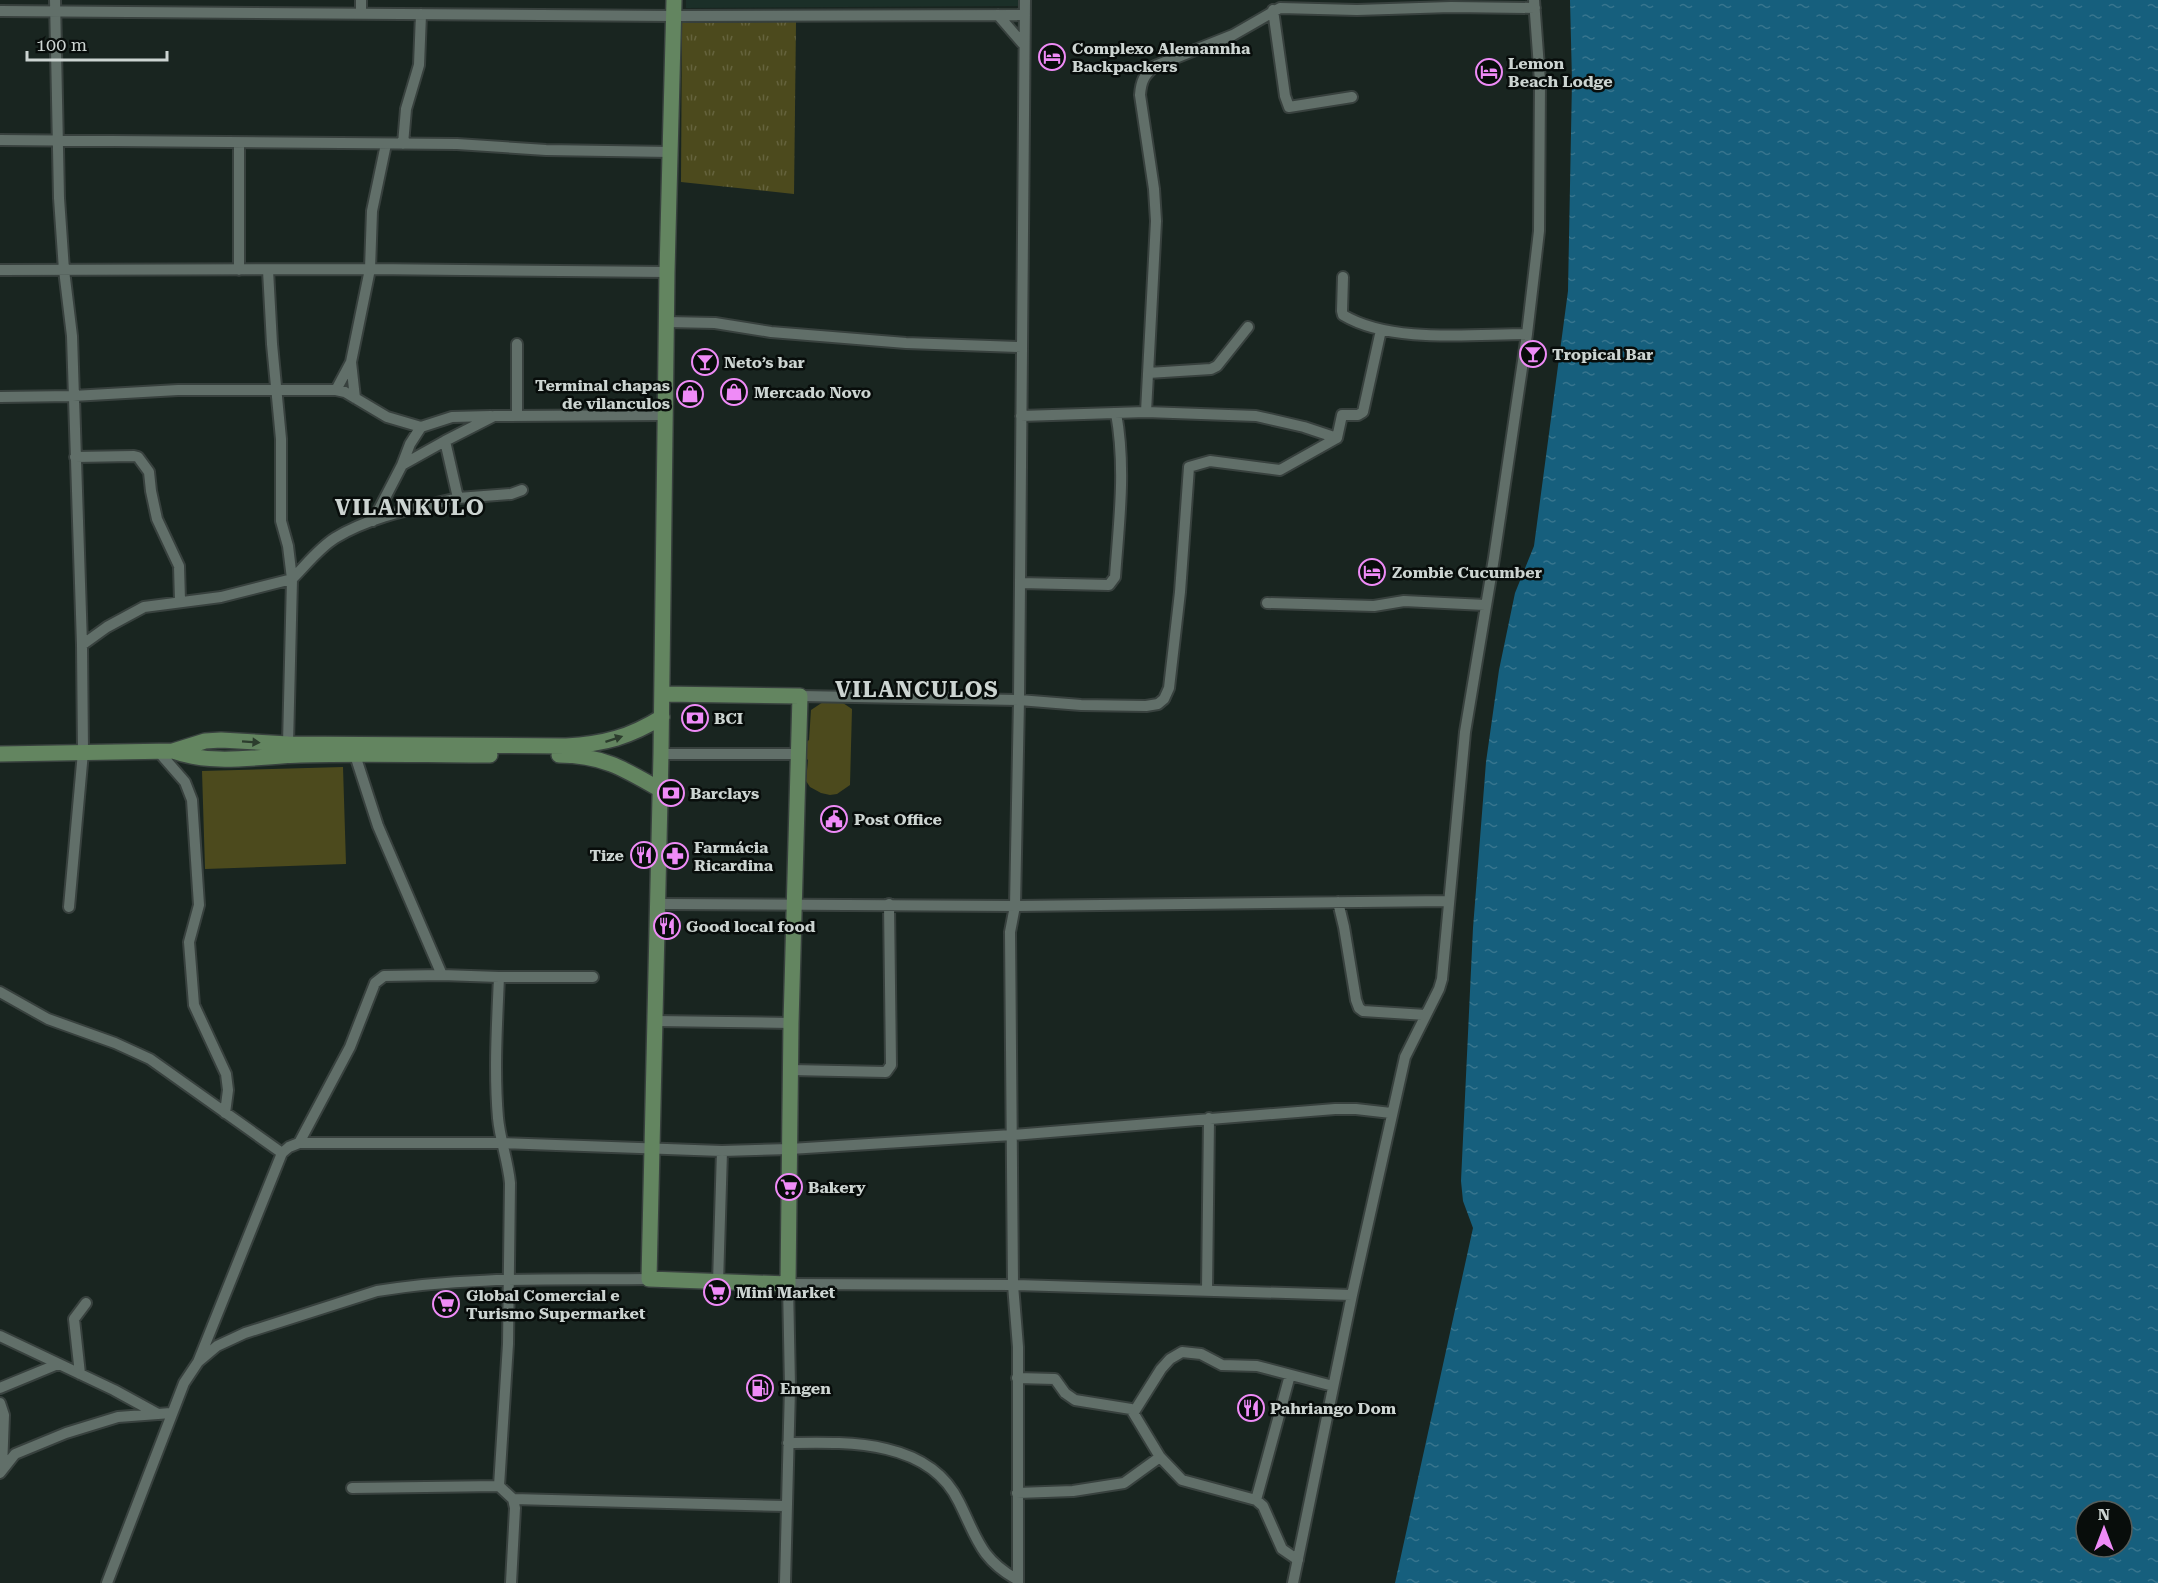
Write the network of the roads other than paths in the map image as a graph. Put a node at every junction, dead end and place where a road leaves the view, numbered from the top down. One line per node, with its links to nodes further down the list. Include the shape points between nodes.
1 (55, 0): 9 (street)
2 (361, 0): 10 (street)
3 (674, 0): 14 (main road)
4 (1025, 0): 13 (street)
5 (1407, 4): 6 (street); 7 (street, via 1357,10)
6 (1535, 4): 33 (street, via 1540,195)
7 (1273, 10): 16 (street, via 1289,107); 37 (street, via 1233,34 1155,66 1140,83 1156,220)
8 (0, 12): 9 (street)
9 (55, 12): 10 (street); 18 (street)
10 (361, 13): 11 (street)
11 (421, 14): 14 (street); 21 (street, via 419,65 406,109)
12 (998, 15): 13 (street); 14 (street); 15 (street)
13 (1025, 15): 15 (street)
14 (673, 16): 22 (main road)
15 (1024, 45): 35 (street)
16 (1352, 97)
17 (0, 140): 18 (street)
18 (58, 141): 19 (street); 25 (street)
19 (239, 143): 20 (street); 26 (street)
20 (386, 144): 21 (street); 23 (street, via 372,211)
21 (403, 144): 22 (street)
22 (671, 152): 28 (main road)
23 (369, 269): 27 (street); 28 (street); 36 (street)
24 (0, 270): 25 (street)
25 (64, 270): 26 (street); 40 (street, via 72,336)
26 (239, 270): 27 (street)
27 (268, 270): 39 (street)
28 (668, 272): 30 (main road)
29 (1343, 277): 32 (street, via 1343,315)
30 (667, 321): 35 (street, via 906,343); 46 (main road)
31 (1248, 327): 37 (street, via 1211,369)
32 (1381, 330): 33 (street); 50 (street, via 1363,412 1342,416)
33 (1527, 334): 61 (street)
34 (517, 344): 45 (street)
35 (1021, 347): 48 (street)
36 (351, 362): 38 (street); 42 (street)
37 (1148, 373): 43 (street)
38 (336, 390): 39 (street); 42 (street)
39 (276, 391): 40 (street, via 178,390); 57 (street, via 282,440 281,521)
40 (73, 396): 41 (street); 52 (street)
41 (0, 397)
42 (355, 398): 49 (street, via 387,417)
43 (1146, 412): 44 (street); 50 (street, via 1256,416)
44 (1116, 413): 48 (street); 58 (street, via 1122,465 1113,581 1109,585)
45 (517, 415): 46 (street); 47 (street)
46 (665, 415): 63 (main road)
47 (494, 416): 49 (street, via 452,417); 51 (street)
48 (1021, 416): 58 (street)
49 (422, 427): 53 (street)
50 (1337, 438): 65 (street, via 1280,470 1210,461 1189,467 1169,687 1158,704 1081,705)
51 (446, 441): 53 (street); 55 (street)
52 (75, 457): 59 (street, via 134,456 147,468 157,519 179,567); 62 (street)
53 (402, 465): 56 (street)
54 (522, 490): 55 (street)
55 (458, 498): 56 (street)
56 (373, 521): 57 (street, via 336,537)
57 (292, 579): 59 (street, via 221,597); 69 (street)
58 (1020, 584): 65 (street)
59 (180, 602): 62 (street, via 144,608)
60 (1267, 603): 61 (street, via 1374,606 1404,601)
61 (1485, 605): 79 (street, via 1464,732)
62 (82, 645): 71 (street)
63 (662, 694): 64 (main road); 66 (main road)
64 (800, 696): 65 (street); 74 (main road)
65 (1019, 700): 84 (street)
66 (662, 717): 69 (main road, one-way to 66, via 593,744 611,741); 73 (main road)
67 (207, 741): 68 (main road); 70 (main road); 76 (main road)
68 (229, 741): 69 (main road, one-way to 69); 77 (main road)
69 (288, 744)
70 (166, 751): 71 (main road); 76 (main road); 94 (street, via 192,800 199,905 189,942 192,997 226,1074)
71 (83, 752): 72 (main road); 85 (street)
72 (0, 754)
73 (661, 754): 74 (street); 78 (main road)
74 (797, 754): 82 (main road)
75 (355, 755): 77 (main road); 78 (main road, via 576,755 607,762); 86 (street, via 378,826)
76 (206, 758): 77 (main road)
77 (228, 758)
78 (659, 789): 81 (main road)
79 (1448, 901): 80 (street); 90 (street, via 1442,979)
80 (1338, 902): 84 (street); 90 (street, via 1359,1008)
81 (657, 904): 82 (street); 91 (main road)
82 (794, 904): 83 (street); 92 (main road)
83 (889, 904): 84 (street); 93 (street, via 890,1069)
84 (1015, 906): 97 (street, via 1010,932)
85 (69, 907)
86 (442, 975): 88 (street); 98 (street, via 384,976 375,982 350,1047)
87 (593, 976): 88 (street)
88 (499, 977): 99 (street, via 498,1118)
89 (0, 992): 94 (street, via 66,1027 150,1059)
90 (1426, 1015): 95 (street, via 1405,1057)
91 (655, 1022): 92 (street); 100 (main road)
92 (791, 1023): 93 (main road)
93 (790, 1070): 101 (main road)
94 (225, 1113): 103 (street)
95 (1391, 1113): 96 (street, via 1335,1109); 110 (street)
96 (1209, 1118): 97 (street); 109 (street)
97 (1012, 1134): 101 (street); 108 (street)
98 (299, 1143): 99 (street); 103 (street)
99 (503, 1143): 100 (street); 105 (street, via 510,1183)
100 (651, 1148): 102 (street); 104 (main road)
101 (790, 1149): 102 (street); 107 (main road)
102 (722, 1150): 106 (street)
103 (282, 1152): 113 (street)
104 (649, 1279): 105 (street); 106 (main road)
105 (509, 1280): 113 (street, via 443,1282 376,1291 245,1333 217,1346); 127 (street)
106 (718, 1283): 107 (main road)
107 (788, 1284): 108 (street); 124 (street)
108 (1014, 1285): 109 (street); 117 (street)
109 (1207, 1291): 110 (street)
110 (1352, 1295): 118 (street)
111 (86, 1303): 115 (street, via 74,1319)
112 (0, 1336): 114 (street)
113 (198, 1362): 122 (street)
114 (58, 1364): 115 (street); 119 (street)
115 (80, 1374): 123 (street)
116 (1290, 1375): 118 (street); 121 (street, via 1257,1366 1222,1365 1201,1354 1182,1352 1161,1369); 131 (street)
117 (1017, 1378): 121 (street, via 1055,1379 1075,1400 1126,1407); 129 (street)
118 (1333, 1386): 133 (street)
119 (0, 1388)
120 (0, 1404): 126 (street, via 4,1415)
121 (1134, 1412): 125 (street)
122 (171, 1413): 123 (street); 135 (street)
123 (156, 1414): 126 (street, via 118,1417 66,1433 15,1454)
124 (788, 1443): 132 (street); 134 (street, via 866,1444 927,1464 948,1482 984,1553)
125 (1160, 1457): 129 (street, via 1124,1483 1073,1491); 131 (street, via 1186,1483)
126 (1, 1471)
127 (499, 1486): 128 (street); 130 (street)
128 (352, 1488)
129 (1017, 1493): 134 (street)
130 (513, 1499): 132 (street); 136 (street)
131 (1256, 1500): 133 (street, via 1263,1506 1282,1549)
132 (786, 1506): 137 (street)
133 (1298, 1560): 138 (street)
134 (1018, 1582)
135 (107, 1583)
136 (511, 1583)
137 (785, 1583)
138 (1293, 1583)

